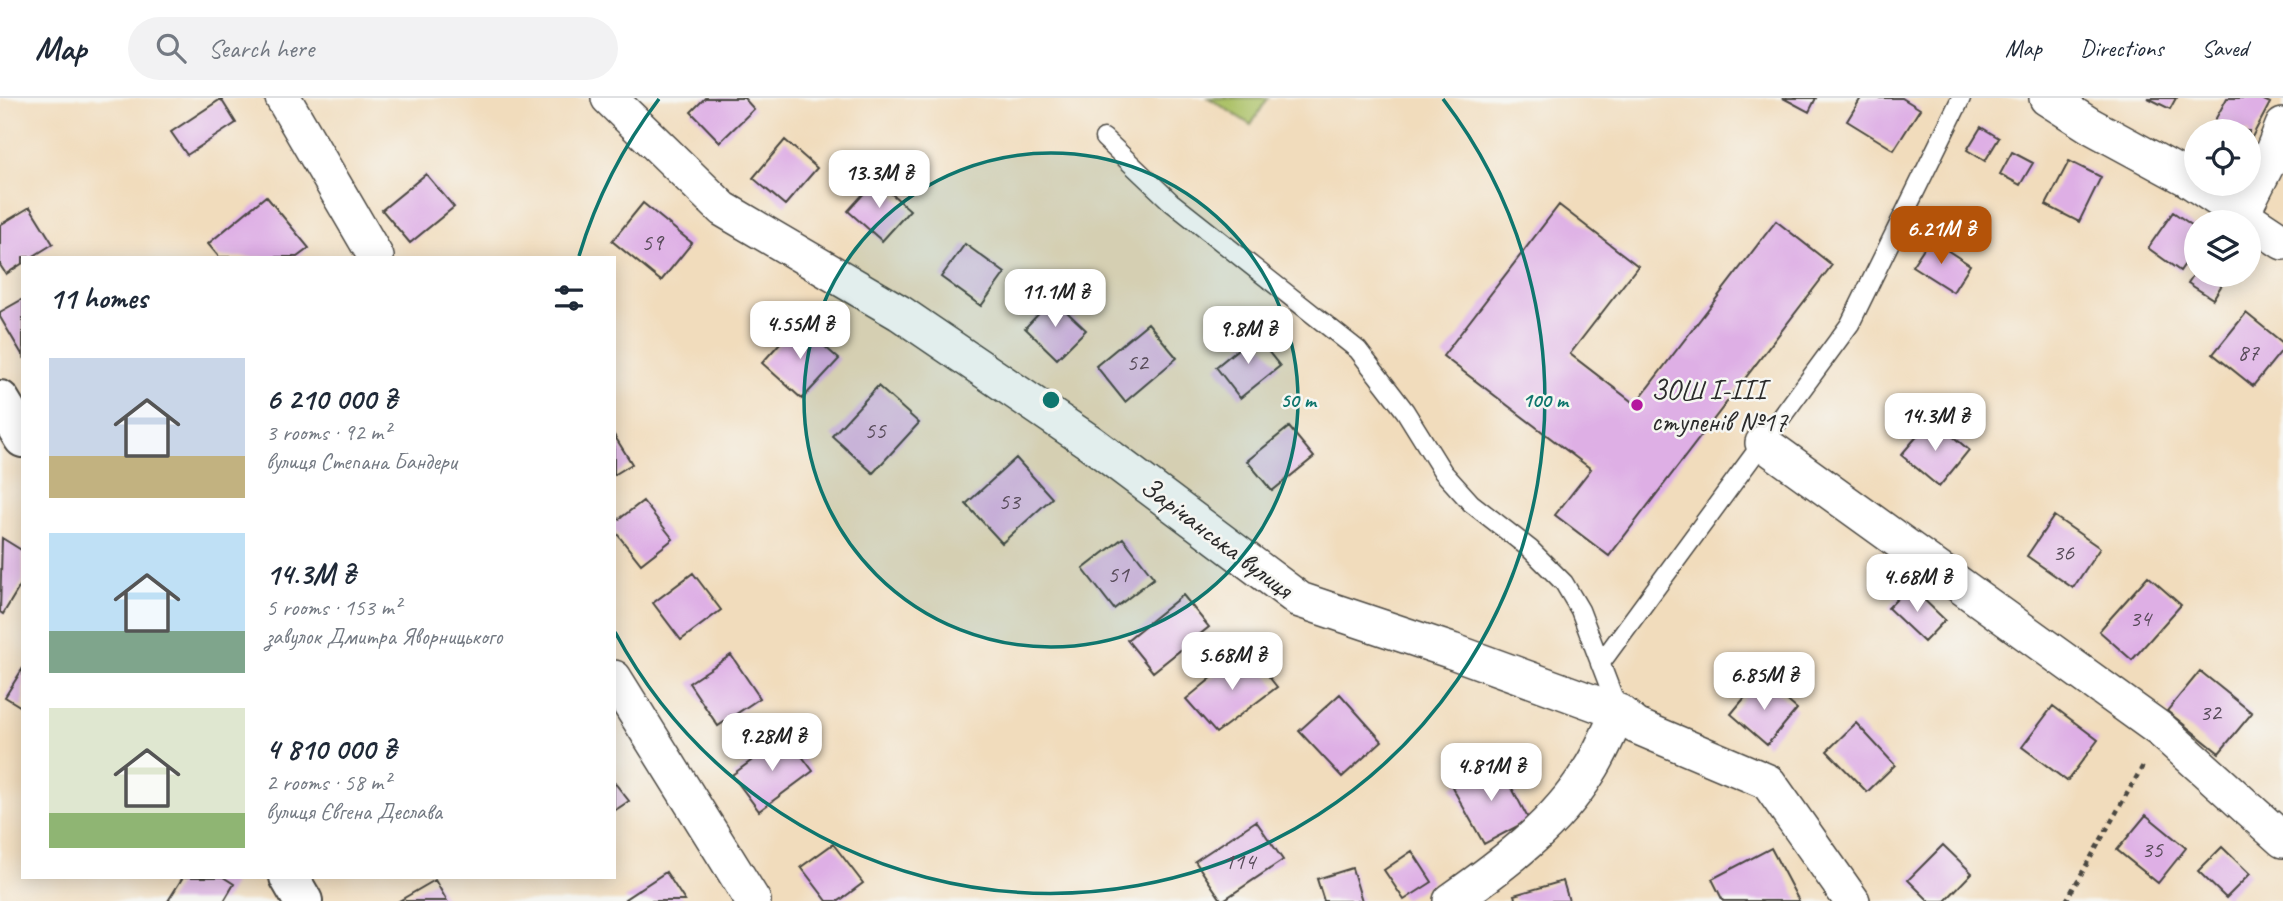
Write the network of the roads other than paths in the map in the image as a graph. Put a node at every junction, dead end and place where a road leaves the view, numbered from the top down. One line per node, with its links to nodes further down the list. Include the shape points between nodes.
1 (283, 98): 11 (street)
2 (609, 98): 17 (street, Зарічанська вулиця, via 723,209 900,313 1058,420 1300,600)
3 (1961, 98): 14 (lane, via 1850,324)
4 (2048, 98): 7 (street)
5 (2283, 126): 8 (street)
6 (1104, 138): 15 (lane, via 1171,202 1358,351 1405,411 1443,472 1471,503 1531,549 1564,583 1580,610)
7 (2234, 210)
8 (2244, 210)
9 (2261, 228): 10 (street)
10 (2283, 242)
11 (375, 256)
12 (0, 401): 13 (street)
13 (21, 435)
14 (1763, 443): 15 (lane); 18 (street, via 2162,731)
15 (1600, 664): 17 (lane)
16 (616, 681): 21 (street)
17 (1619, 712): 22 (street, via 1589,771 1559,812 1496,869); 23 (street, Зарічанська вулиця, via 1636,726 1768,782)
18 (2283, 840)
19 (290, 879): 20 (street)
20 (303, 901)
21 (753, 901)
22 (1451, 901)
23 (1852, 901)

